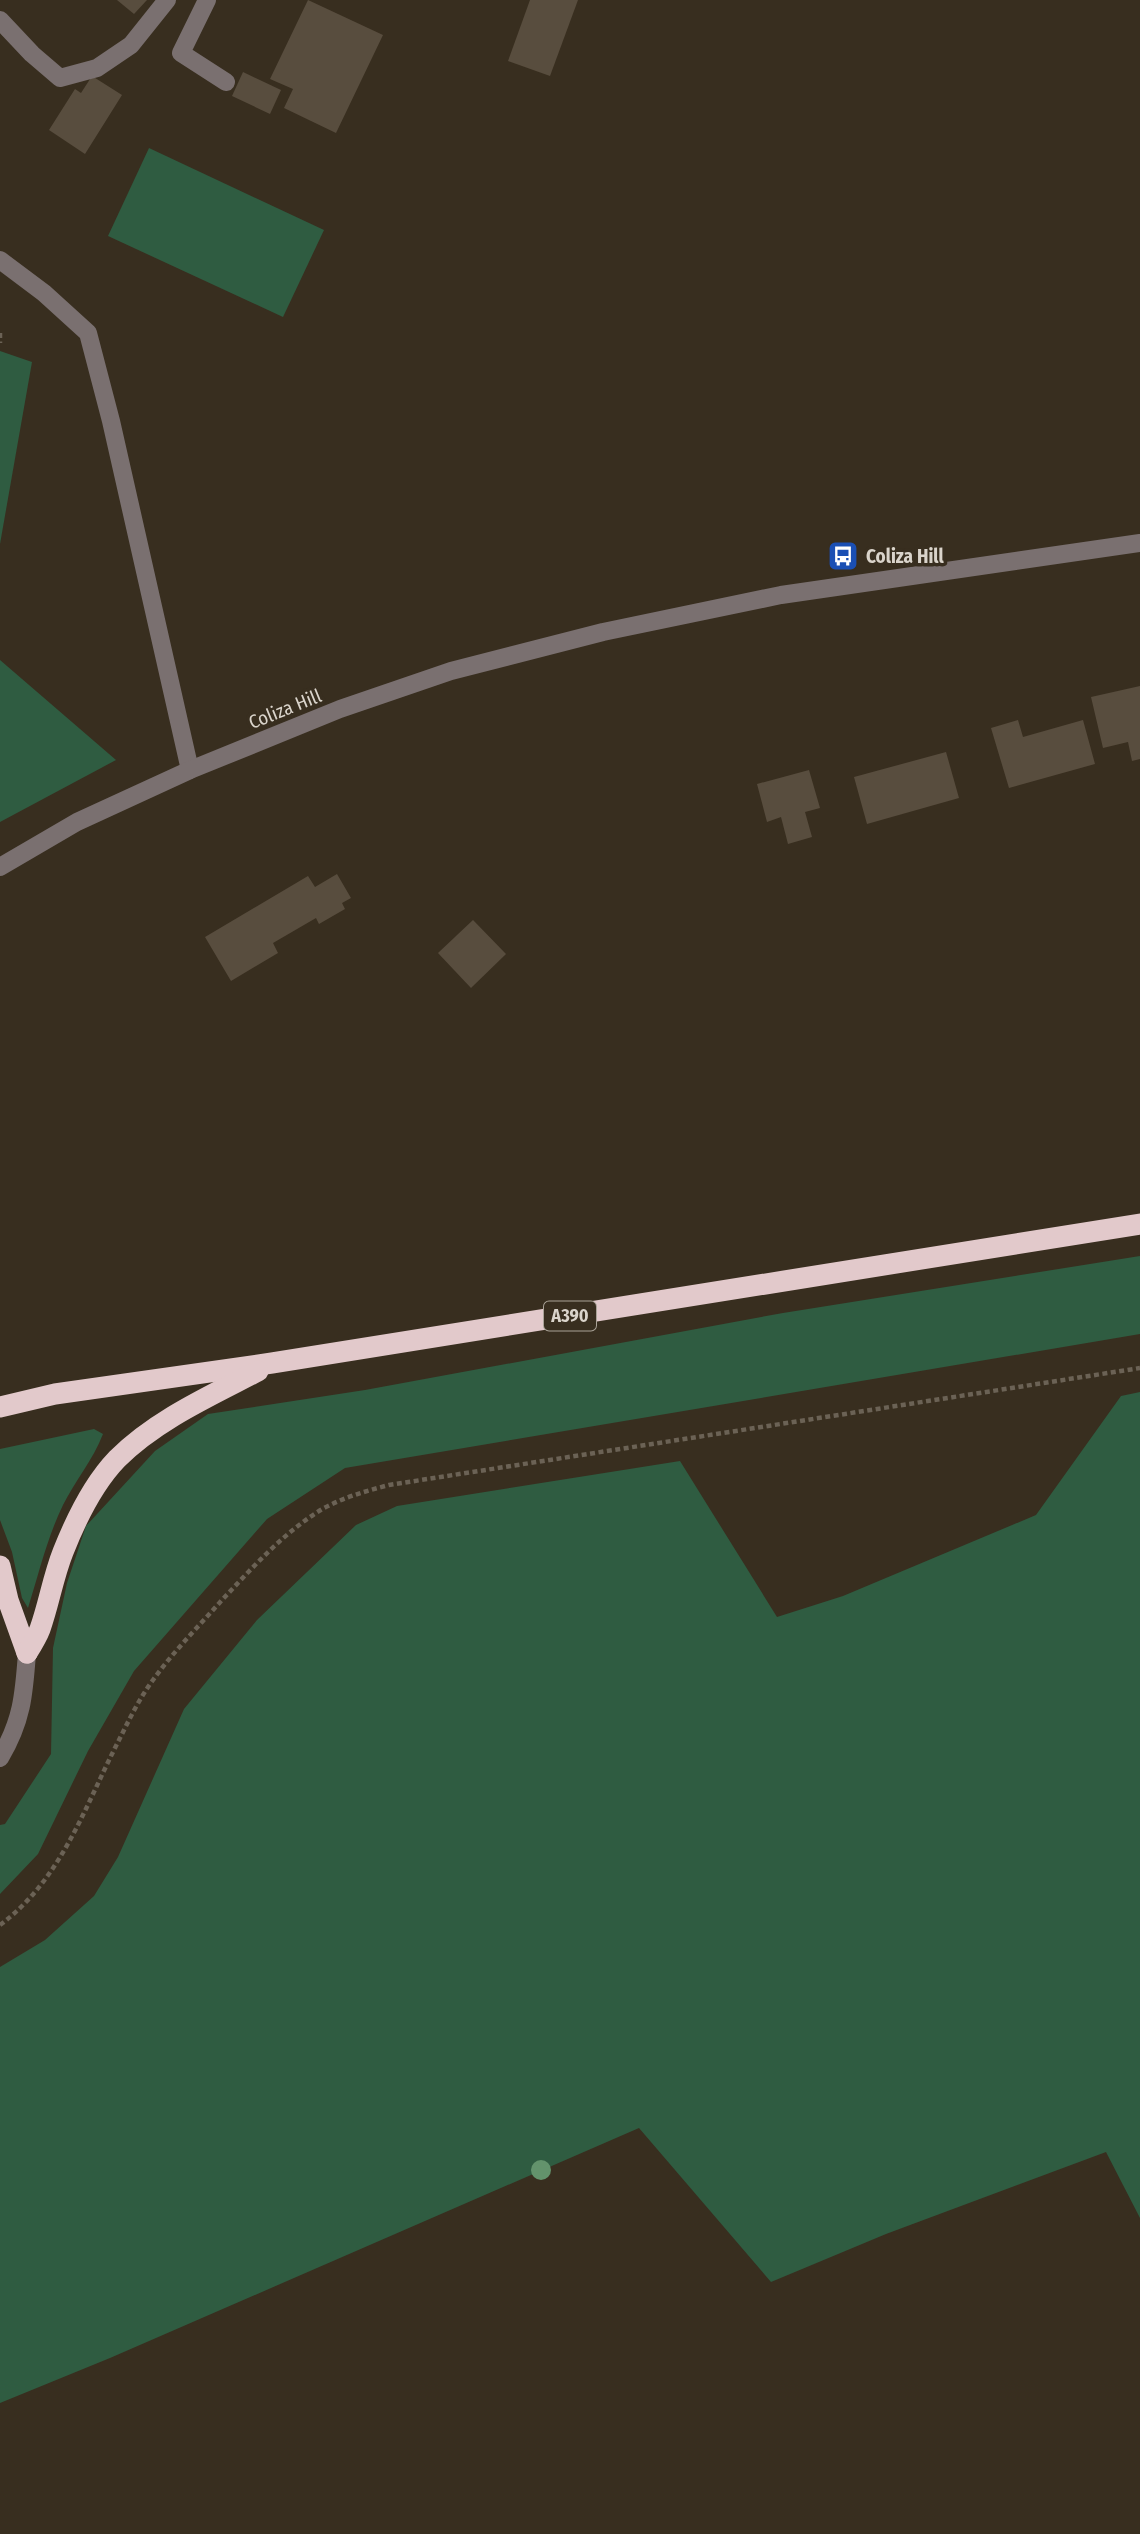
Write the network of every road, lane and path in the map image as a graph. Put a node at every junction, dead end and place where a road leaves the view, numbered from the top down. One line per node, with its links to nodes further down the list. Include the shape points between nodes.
1 (167, 0): 3 (street, via 131,45 97,68 60,78)
2 (206, 0): 4 (street, via 181,53)
3 (0, 20)
4 (226, 82)
5 (0, 260): 9 (street, via 88,333)
6 (0, 333): 7 (path)
7 (0, 343)
8 (1140, 543): 9 (street, Coliza Hill, via 781,595 603,632 451,671 340,709)
9 (190, 770): 10 (street, Coliza Hill, via 77,822)
10 (0, 867)
11 (1140, 1224): 12 (highway, A390)
12 (272, 1363): 14 (highway, A390, via 55,1394); 16 (highway, via 190,1407 117,1459 94,1487 63,1551 40,1630)
13 (1140, 1368): 18 (path, via 388,1485 333,1504 258,1561 153,1680 66,1850 45,1883)
14 (0, 1407)
15 (0, 1566): 16 (highway)
16 (27, 1653): 17 (street, via 23,1703 14,1736)
17 (0, 1758)
18 (0, 1925)

